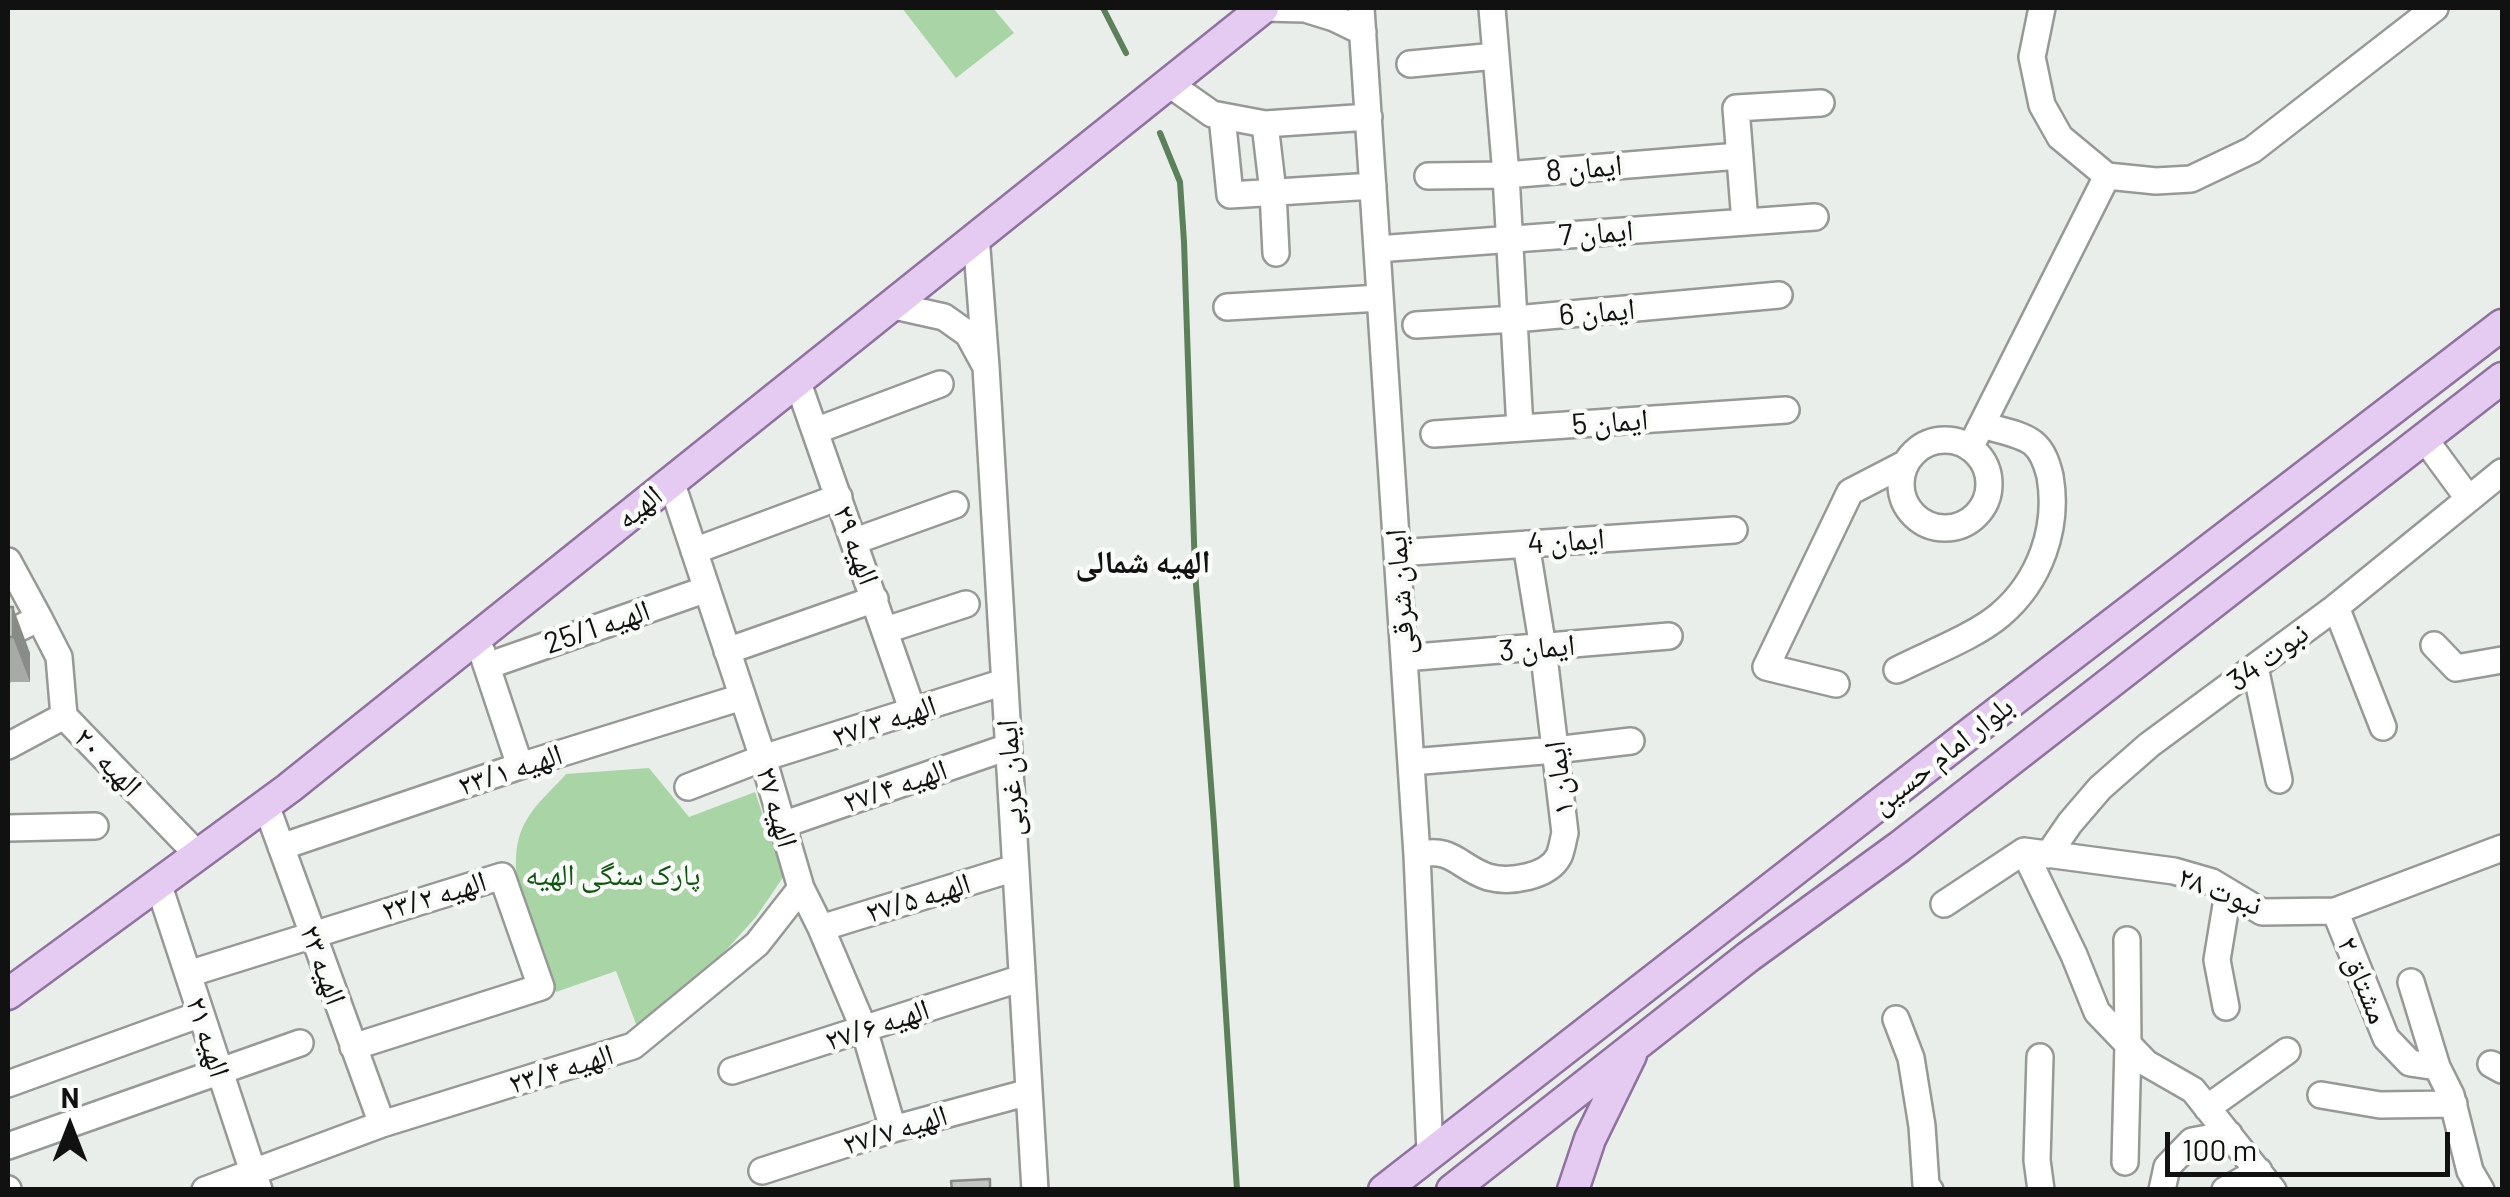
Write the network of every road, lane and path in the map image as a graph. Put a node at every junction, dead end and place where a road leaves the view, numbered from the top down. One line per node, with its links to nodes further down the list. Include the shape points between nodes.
1 (1264, 8): 5 (street); 8 (main road, الهیه)
2 (1492, 8): 6 (street)
3 (2042, 8): 16 (street, via 2032,58 2042,105 2060,137)
4 (2435, 8): 16 (street, via 2252,150 2191,179)
5 (1362, 20): 11 (street, ایمان شرقی)
6 (1496, 56): 7 (street); 14 (street)
7 (1410, 64)
8 (1168, 83): 10 (street); 21 (main road, الهیه)
9 (1821, 103): 13 (street, via 1736,108)
10 (1222, 116): 12 (street); 18 (street, via 1230,195)
11 (1368, 117): 12 (street); 17 (street, ایمان شرقی)
12 (1265, 124): 18 (street)
13 (1740, 156): 14 (street, ایمان 8); 20 (street)
14 (1506, 174): 15 (street, ایمان 8); 22 (street)
15 (1428, 176)
16 (2107, 176): 42 (street)
17 (1373, 186): 18 (street); 23 (street, ایمان شرقی)
18 (1273, 192): 24 (street)
19 (1815, 217): 20 (street, ایمان 7)
20 (1745, 222): 22 (street, ایمان 7)
21 (976, 236): 27 (main road, الهیه); 32 (street, ایمان غربی)
22 (1510, 239): 23 (street, ایمان 7); 29 (street)
23 (1377, 248): 26 (street, ایمان شرقی)
24 (1276, 253)
25 (1779, 295): 29 (street, ایمان 6)
26 (1380, 298): 28 (street); 54 (street, ایمان شرقی)
27 (890, 304): 32 (street, via 944,317 968,334); 34 (main road, الهیه)
28 (1228, 307)
29 (1515, 319): 30 (street, ایمان 6); 39 (street)
30 (1416, 325)
31 (2502, 325): 131 (main road, بلوار امام حسین)
32 (986, 367): 72 (street, ایمان غربی)
33 (2502, 378): 37 (main road, بلوار امام حسین)
34 (797, 380): 40 (street, الهیه ۲۹); 46 (main road, الهیه)
35 (940, 384): 40 (street)
36 (2502, 393): 37 (main road)
37 (2466, 406): 43 (main road, بلوار امام حسین)
38 (1786, 410): 39 (street, ایمان 5)
39 (1520, 428): 41 (street, ایمان 5)
40 (815, 431): 47 (street, الهیه ۲۹)
41 (1434, 434)
42 (1976, 437): 44 (street, via 1928,443); 44 (street, via 1987,471 1986,499 1956,527 1914,517 1901,491); 71 (street, via 2032,441 2044,456 2052,488 2046,548 1998,618)
43 (2424, 438): 48 (street); 116 (main road, بلوار امام حسین)
44 (1906, 462): 73 (street, via 1850,492 1766,667)
45 (2502, 472): 48 (street, نبوت 34)
46 (671, 481): 53 (street, الهیه ۲۷); 66 (main road, الهیه)
47 (839, 497): 51 (street, الهیه ۲۹); 53 (street)
48 (2468, 498): 59 (street, نبوت 34)
49 (955, 505): 51 (street)
50 (1734, 530): 52 (street, ایمان 4)
51 (854, 541): 57 (street, الهیه ۲۹)
52 (1526, 544): 54 (street, ایمان 4); 65 (street, ایمان ۱)
53 (694, 551): 56 (street, الهیه ۲۷)
54 (1397, 553): 68 (street, ایمان شرقی)
55 (8, 561): 60 (street)
56 (707, 589): 66 (street, الهیه 25/1); 67 (street, الهیه ۲۷)
57 (875, 599): 61 (street, الهیه ۲۹); 67 (street)
58 (966, 604): 61 (street)
59 (2336, 607): 70 (street, نبوت 34); 77 (street)
60 (39, 618): 62 (street); 76 (street, via 59,657)
61 (886, 630): 75 (street, الهیه ۲۹)
62 (8, 634)
63 (1669, 636): 65 (street, ایمان 3)
64 (2434, 645): 69 (street, via 2456,668)
65 (1543, 648): 68 (street, ایمان 3); 81 (street, ایمان ۱)
66 (482, 651): 84 (street); 87 (main road, الهیه)
67 (727, 652): 74 (street, الهیه ۲۷)
68 (1404, 658): 83 (street, ایمان شرقی)
69 (2502, 660)
70 (2254, 667): 85 (street); 93 (street, نبوت 34, via 2149,746)
71 (1897, 670)
72 (1004, 682): 75 (street, الهیه ۲۷/۳); 80 (street, ایمان غربی)
73 (1836, 684)
74 (742, 697): 82 (street, الهیه ۲۷); 84 (street, الهیه ۲۳/۱)
75 (914, 712): 82 (street, الهیه ۲۷/۳)
76 (64, 716): 79 (street, الهیه ۲۰); 94 (street, الهیه ۲۰)
77 (2383, 728)
78 (1632, 741): 81 (street)
79 (8, 746)
80 (1008, 747): 88 (street, الهیه ۲۷/۴); 96 (street, ایمان غربی)
81 (1555, 750): 83 (street); 95 (street, ایمان ۱, via 1566,833 1558,858 1544,870 1490,878 1434,850)
82 (763, 758): 86 (street, الهیه ۲۷/۳); 88 (street, الهیه ۲۷)
83 (1411, 762): 95 (street, ایمان شرقی)
84 (520, 766): 91 (street, الهیه ۲۳/۱)
85 (2279, 780)
86 (688, 787)
87 (266, 805): 91 (street, الهیه ۲۳); 94 (main road, الهیه)
88 (782, 825): 98 (street, الهیه ۲۷)
89 (95, 826): 90 (street)
90 (8, 828)
91 (280, 847): 103 (street, الهیه ۲۳)
92 (2502, 848): 101 (street, نبوت ۲۸)
93 (2036, 853): 99 (street, نبوت ۲۸, via 2174,871); 100 (street); 114 (street, via 2097,1012)
94 (197, 854): 97 (main road, الهیه)
95 (1417, 855): 131 (street, ایمان شرقی)
96 (1015, 868): 102 (street, الهیه ۲۷/۵); 106 (street, ایمان غربی)
97 (158, 884): 105 (street, الهیه ۲۱); 108 (main road, الهیه)
98 (801, 888): 102 (street, الهیه ۲۷); 127 (street, الهیه ۲۳/۴, via 757,944 633,1046)
99 (2228, 892): 101 (street, نبوت ۲۸, via 2262,912); 109 (street, via 2217,960)
100 (1944, 904)
101 (2335, 911): 119 (street, مشتاق ۲, via 2386,1038 2410,1062)
102 (822, 928): 112 (street, الهیه ۲۷)
103 (312, 934): 105 (street); 115 (street, الهیه ۲۳); 115 (street, الهیه ۲۳/۲, via 502,876 541,987)
104 (2127, 940): 114 (street)
105 (188, 974): 110 (street, الهیه ۲۱)
106 (1022, 978): 112 (street, الهیه ۲۷/۶); 123 (street, ایمان غربی)
107 (2411, 982): 119 (street)
108 (8, 994)
109 (2226, 1006)
110 (200, 1014): 120 (street, الهیه ۲۱); 122 (street)
111 (1896, 1019): 136 (street, via 1911,1058)
112 (864, 1029): 121 (street, الهیه ۲۷/۶); 128 (street, الهیه ۲۷)
113 (300, 1042): 120 (street)
114 (2128, 1044): 126 (street, via 2146,1063 2193,1090); 132 (street)
115 (353, 1047): 127 (street, الهیه ۲۳)
116 (1634, 1047): 140 (main road, بلوار امام حسین); 141 (main road)
117 (2286, 1050): 126 (street)
118 (2040, 1058): 142 (street)
119 (2436, 1067): 125 (street)
120 (220, 1070): 130 (street); 135 (street, الهیه ۲۱)
121 (732, 1071)
122 (8, 1084)
123 (1029, 1092): 128 (street, الهیه ۲۷/۷); 138 (street, ایمان غربی)
124 (2320, 1096): 125 (street, via 2380,1105)
125 (2454, 1104): 145 (street)
126 (2207, 1108): 129 (street)
127 (382, 1124): 135 (street, الهیه ۲۳/۴)
128 (893, 1129): 133 (street, الهیه ۲۷/۷)
129 (2228, 1134): 134 (street); 143 (street, via 2192,1141 2167,1167)
130 (8, 1146)
131 (1430, 1153): 139 (main road, بلوار امام حسین)
132 (2125, 1162)
133 (762, 1171)
134 (2266, 1180): 144 (street)
135 (256, 1181): 137 (street, الهیه ۲۳/۴)
136 (1926, 1188)
137 (205, 1190)
138 (1034, 1190)
139 (1384, 1190)
140 (1452, 1190)
141 (1573, 1190)
142 (2041, 1190)
143 (2162, 1190)
144 (2225, 1190)
145 (2480, 1190)

